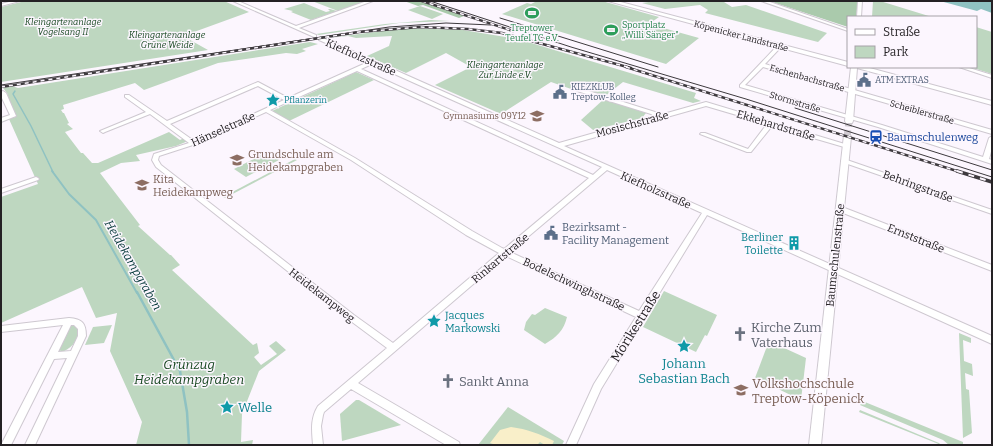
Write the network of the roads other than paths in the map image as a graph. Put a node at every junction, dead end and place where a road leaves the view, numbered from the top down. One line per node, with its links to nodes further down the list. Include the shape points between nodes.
1 (18, 1): 8 (street)
2 (235, 1): 10 (street, Kiefholzstraße)
3 (371, 1): 10 (street)
4 (611, 1): 14 (main road, Köpenicker Landstraße)
5 (624, 1): 15 (main road, Köpenicker Landstraße)
6 (763, 1): 11 (street)
7 (860, 1): 9 (street)
8 (1, 5)
9 (859, 16)
10 (295, 28): 12 (street, Kiefholzstraße)
11 (847, 30)
12 (314, 36)
13 (321, 39): 16 (street, Kiefholzstraße)
14 (780, 46): 17 (main road, Köpenicker Landstraße); 18 (street)
15 (847, 61)
16 (372, 62): 23 (street, Hänselstraße); 46 (street, Kiefholzstraße)
17 (847, 64)
18 (762, 65): 26 (street, Eschenbachstraße); 36 (street, Stormstraße, via 742,86)
19 (854, 68): 26 (main road)
20 (863, 68): 31 (main road)
21 (876, 68): 29 (main road)
22 (964, 68): 24 (street)
23 (357, 69): 30 (street, Hänselstraße); 52 (street, Kiefholzstraße)
24 (992, 77)
25 (579, 90): 35 (street)
26 (851, 91): 36 (main road); 41 (street, Scheiblerstraße)
27 (2, 93): 37 (street, via 13,116)
28 (127, 96): 34 (street)
29 (992, 99)
30 (288, 100): 33 (street, Hänselstraße); 38 (street, via 258,84)
31 (992, 103)
32 (706, 104): 35 (street, Mosischstraße); 39 (street, Ekkehardstraße)
33 (266, 110): 45 (street, Hänselstraße); 58 (street, via 354,159 469,233)
34 (151, 112): 38 (street); 40 (street)
35 (659, 117): 46 (street, Mosischstraße)
36 (849, 119): 50 (street, Stormstraße)
37 (1, 120)
38 (167, 123): 45 (street)
39 (771, 123): 42 (street, via 749,151); 47 (street, Ekkehardstraße)
40 (104, 130)
41 (992, 132)
42 (703, 134)
43 (847, 137): 47 (main road, Baumschulenstraße)
44 (992, 138): 50 (street)
45 (194, 143): 48 (street, Hänselstraße)
46 (559, 146): 51 (street, Kiefholzstraße)
47 (846, 146): 49 (main road, Baumschulenstraße)
48 (156, 155): 65 (street, Heidekampweg, via 158,166)
49 (844, 161): 55 (main road, Baumschulenstraße); 57 (street, Behringstraße)
50 (989, 161)
51 (606, 167): 52 (street, Rinkartstraße); 56 (street, Kiefholzstraße)
52 (594, 178): 58 (street, Rinkartstraße)
53 (36, 179): 54 (street)
54 (1, 191)
55 (840, 209): 59 (street, Ernststraße); 60 (main road, Baumschulenstraße)
56 (706, 212): 60 (street, Kiefholzstraße); 61 (street, Mörikestraße)
57 (992, 212)
58 (506, 252): 61 (street, Bodelschwinghstraße); 65 (street, Rinkartstraße)
59 (992, 268)
60 (834, 269): 64 (street, Kiefholzstraße); 74 (main road, Baumschulenstraße)
61 (641, 316): 73 (street, Mörikestraße, via 597,387)
62 (69, 321): 63 (street); 66 (street, via 76,322 82,328 82,336); 67 (street)
63 (1, 329)
64 (992, 340)
65 (393, 348): 68 (street)
66 (74, 354): 67 (street); 70 (street)
67 (51, 356): 69 (street)
68 (351, 384): 71 (street, via 317,414); 72 (street)
69 (6, 445)
70 (30, 445)
71 (318, 445)
72 (456, 445)
73 (571, 445)
74 (815, 445)

